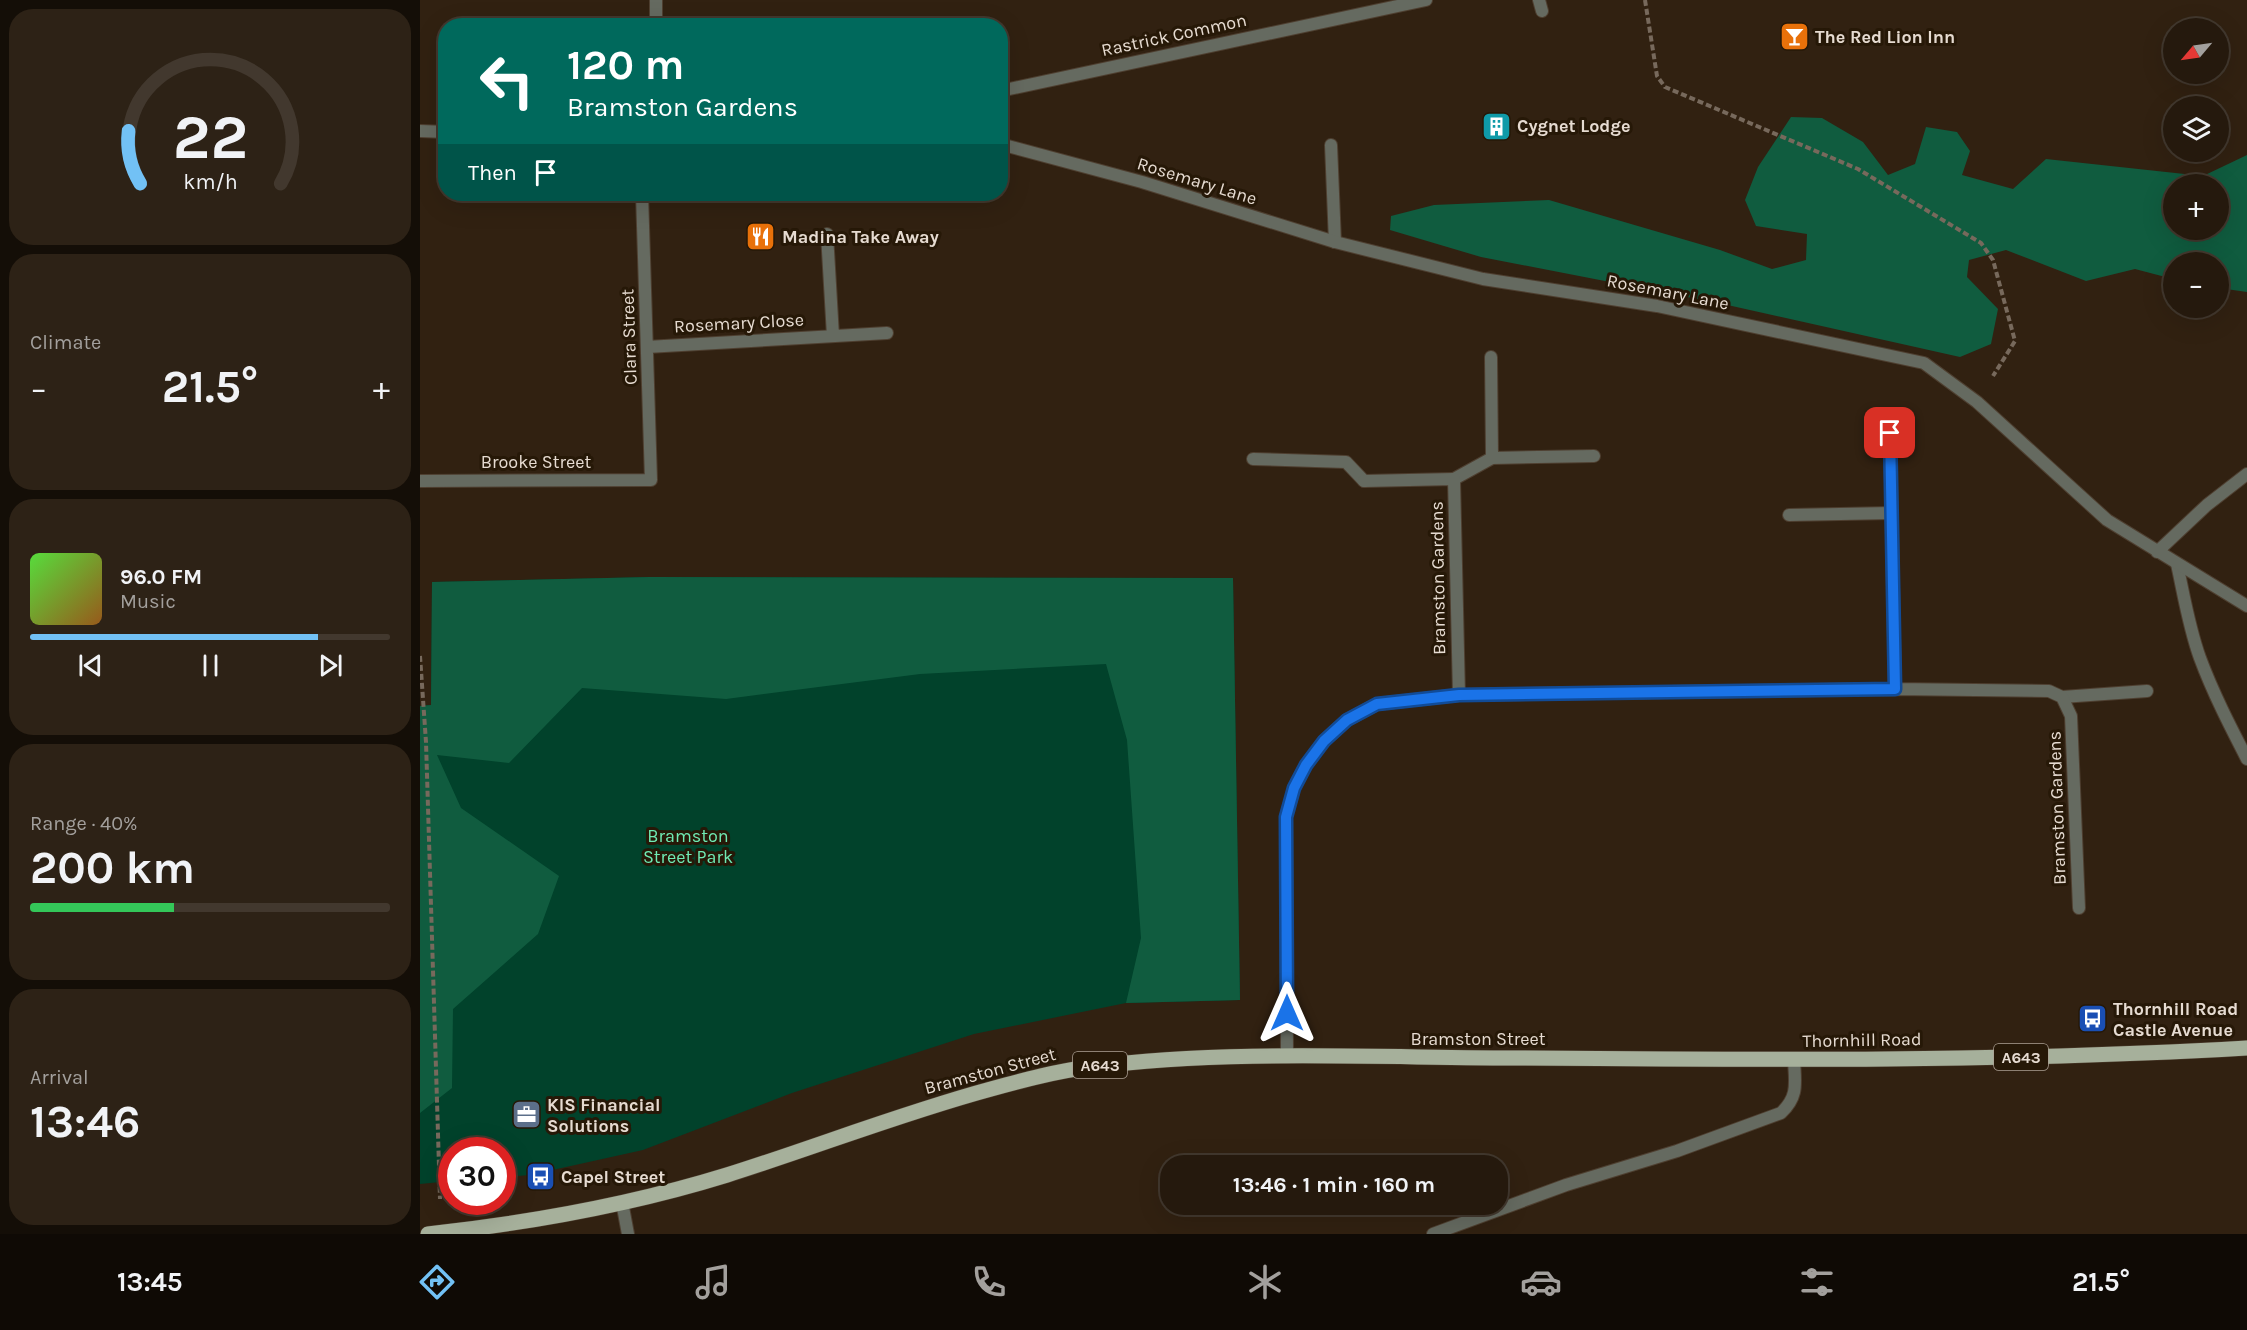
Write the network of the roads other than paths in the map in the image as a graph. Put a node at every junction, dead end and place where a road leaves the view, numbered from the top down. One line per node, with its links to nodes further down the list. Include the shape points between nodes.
1 (656, 0): 3 (street)
2 (1426, 0): 4 (street, Rastrick Common)
3 (656, 18)
4 (1008, 89)
5 (420, 131): 6 (street)
6 (438, 132)
7 (1331, 145): 11 (street)
8 (1008, 146): 11 (street, Rosemary Lane, via 1142,182)
9 (642, 201): 14 (street, Clara Street)
10 (827, 234): 13 (street)
11 (1335, 242): 26 (street, Rosemary Lane, via 1483,279 1657,306 1924,363 1977,402 2106,520)
12 (887, 333): 13 (street, Rosemary Close)
13 (833, 336): 14 (street, Rosemary Close)
14 (647, 347): 22 (street, Clara Street)
15 (1491, 357): 18 (street)
16 (1890, 433): 24 (street)
17 (1594, 456): 18 (street)
18 (1492, 458): 21 (street)
19 (1253, 459): 21 (street, Bramston Gardens, via 1346,462 1364,481)
20 (2247, 474): 26 (street)
21 (1454, 479): 31 (street, Bramston Gardens)
22 (651, 480): 23 (street, Brooke Street)
23 (420, 481)
24 (1892, 513): 25 (street); 29 (street)
25 (1789, 515)
26 (2157, 552): 27 (street, Rosemary Lane)
27 (2177, 564): 28 (street, Rosemary Lane); 33 (street, via 2199,656)
28 (2247, 606)
29 (1895, 689): 31 (street); 32 (street, via 2049,691)
30 (2147, 691): 32 (street)
31 (1459, 695): 36 (street, via 1377,704 1347,720 1324,741 1294,788 1286,817)
32 (2062, 697): 34 (street, Bramston Gardens, via 2071,716)
33 (2247, 759)
34 (2079, 908)
35 (2247, 1048): 37 (main road, Thornhill Road / A643, via 2129,1055)
36 (1287, 1057): 37 (main road, Bramston Street / A643); 38 (main road, Bramston Street / A643, via 1157,1059 1035,1077 957,1098 726,1175)
37 (1794, 1060): 41 (street, Thornhill Road, via 1795,1093 1791,1104 1780,1113)
38 (622, 1202): 39 (main road, Bramston Street / A643, via 582,1212); 40 (street)
39 (434, 1233)
40 (628, 1234)
41 (1433, 1234)

